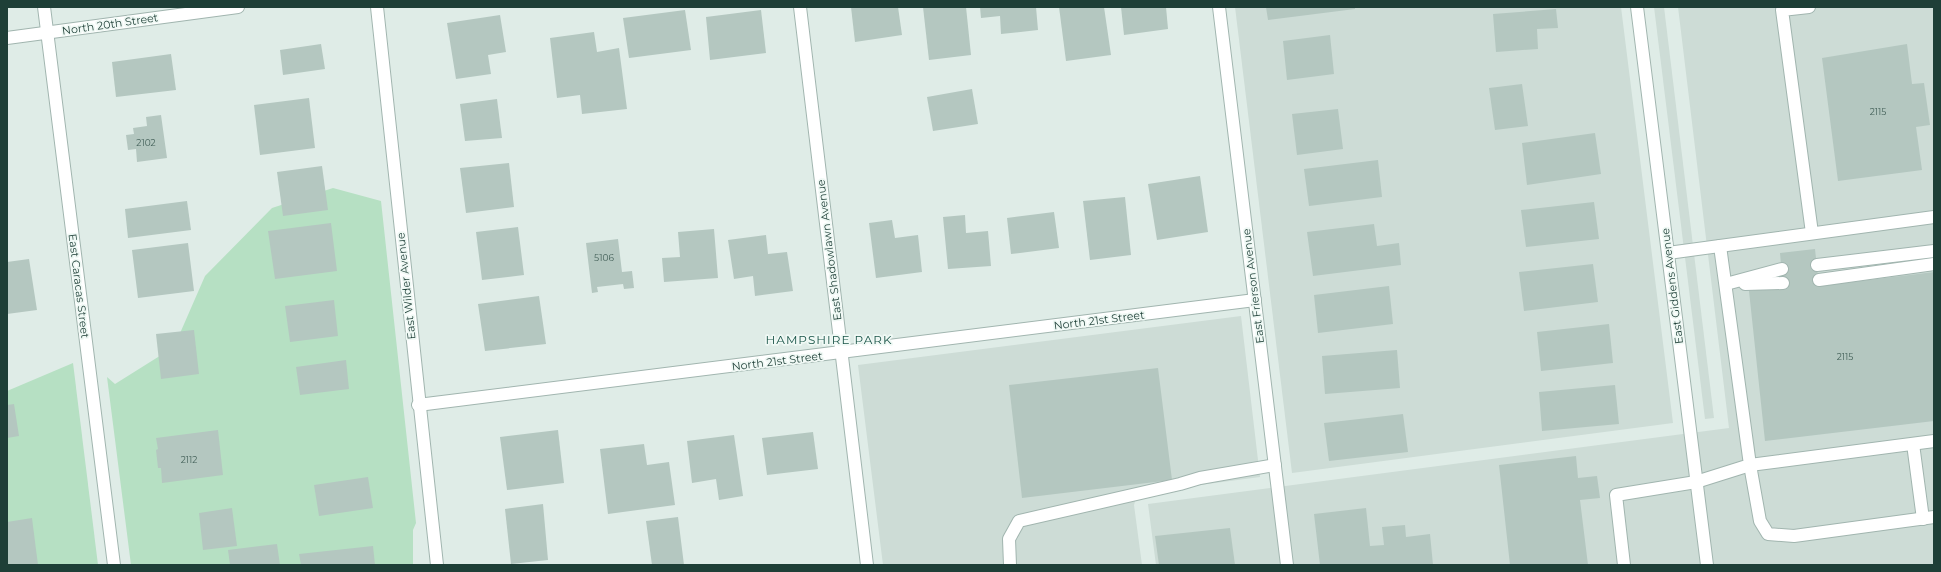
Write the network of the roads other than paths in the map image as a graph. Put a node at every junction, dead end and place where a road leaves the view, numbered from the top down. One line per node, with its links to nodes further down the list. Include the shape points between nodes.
1 (44, 7): 8 (street, East Caracas Street)
2 (238, 7): 8 (street, North 20th Street)
3 (377, 7): 23 (street, East Wilder Avenue)
4 (800, 7): 22 (street, East Shadowlawn Avenue)
5 (1219, 7): 21 (street, East Frierson Avenue)
6 (1638, 7): 14 (street, East Giddens Avenue)
7 (1809, 7): 11 (street, via 1782,10)
8 (47, 32): 9 (street, North 20th Street); 30 (street, East Caracas Street)
9 (7, 38)
10 (1934, 217): 11 (street)
11 (1812, 233): 12 (street)
12 (1720, 246): 14 (street); 20 (street)
13 (1934, 251): 16 (street)
14 (1668, 253): 28 (street, East Giddens Avenue)
15 (1934, 264): 18 (street)
16 (1817, 265)
17 (1782, 269): 20 (street)
18 (1819, 280)
19 (1783, 283): 20 (street)
20 (1726, 284): 27 (street)
21 (1255, 300): 22 (street, North 21st Street); 26 (street, East Frierson Avenue)
22 (841, 353): 23 (street, North 21st Street); 32 (street, East Shadowlawn Avenue)
23 (418, 405): 31 (street, East Wilder Avenue)
24 (1934, 441): 25 (street)
25 (1913, 444): 27 (street); 29 (street)
26 (1275, 465): 33 (street, via 1200,478 1019,521 1008,539); 34 (street, East Frierson Avenue)
27 (1750, 465): 28 (street); 29 (street, via 1760,521 1768,534 1794,536)
28 (1696, 482): 35 (street, via 1616,495); 36 (street, East Giddens Avenue)
29 (1928, 518)
30 (114, 565)
31 (437, 565)
32 (867, 565)
33 (1010, 565)
34 (1287, 565)
35 (1624, 565)
36 (1707, 565)

